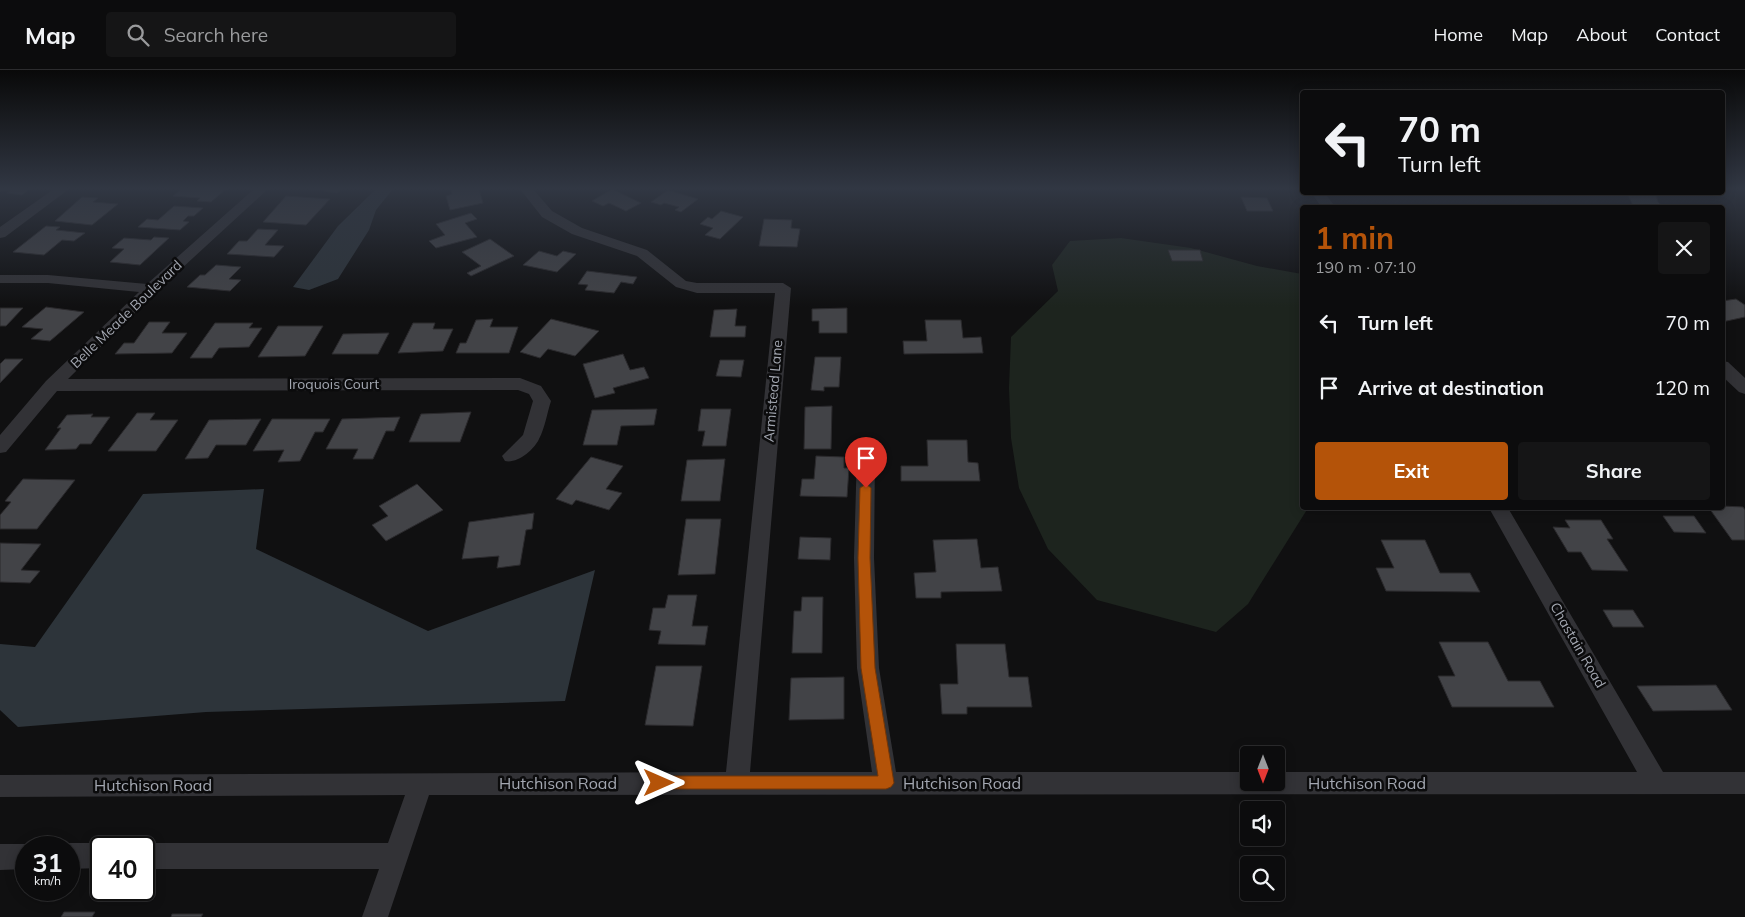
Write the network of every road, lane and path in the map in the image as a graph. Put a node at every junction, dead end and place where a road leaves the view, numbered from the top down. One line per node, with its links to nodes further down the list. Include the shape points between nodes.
1 (217, 229): 4 (street, Belle Meade Boulevard)
2 (573, 229): 12 (street, Armistead Lane, via 642,253 681,284 697,288 783,288)
3 (0, 280): 4 (street, via 48,279)
4 (151, 288): 6 (street, Belle Meade Boulevard)
5 (1725, 369): 7 (street)
6 (52, 384): 8 (street, Belle Meade Boulevard); 10 (street, Iroquois Court, via 520,384 535,390 542,402 531,438)
7 (1745, 388)
8 (0, 447)
9 (866, 453): 13 (street, via 864,558 868,668)
10 (511, 456)
11 (1500, 510): 15 (street, Chastain Road)
12 (737, 783): 13 (street, Hutchison Road); 16 (street, Hutchison Road)
13 (886, 783): 15 (street, Hutchison Road)
14 (1745, 783): 15 (street, Hutchison Road)
15 (1657, 784)
16 (420, 785): 17 (street, Hutchison Road); 19 (street)
17 (0, 786)
18 (155, 856): 19 (street)
19 (396, 856): 22 (street)
20 (0, 857): 21 (street)
21 (15, 857)
22 (375, 917)

